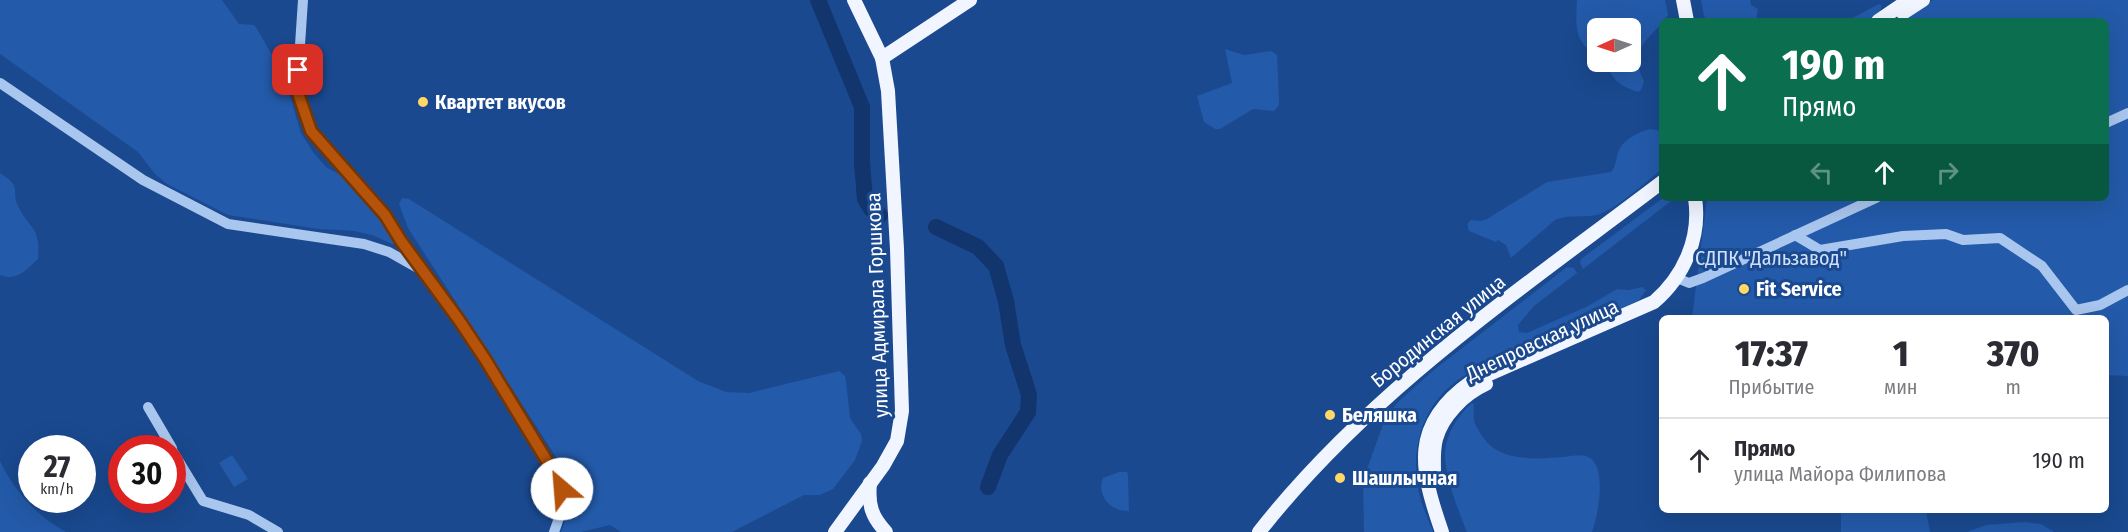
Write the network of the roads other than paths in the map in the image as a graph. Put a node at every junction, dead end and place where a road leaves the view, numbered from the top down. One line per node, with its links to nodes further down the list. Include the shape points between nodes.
1 (303, 0): 20 (street, via 297,90 311,131 385,215)
2 (854, 0): 10 (main road, улица Адмирала Горшкова)
3 (970, 0): 10 (main road)
4 (1683, 0): 7 (main road)
5 (1909, 0): 8 (main road)
6 (1923, 0): 9 (main road)
7 (1686, 18)
8 (1882, 18)
9 (1896, 18)
10 (882, 58): 26 (main road, улица Адмирала Горшкова, via 888,91 902,411 897,441)
11 (0, 83): 20 (street, via 143,180 228,224 364,244 389,252)
12 (2128, 113): 13 (street)
13 (2109, 122)
14 (1659, 184): 31 (main road, Бородинская улица, via 1414,372 1334,448)
15 (1659, 192): 32 (main road, Бородинская улица, via 1428,366 1351,438)
16 (1695, 201): 21 (main road, Днепровская улица, via 1694,237)
17 (1705, 201): 21 (main road, Днепровская улица, via 1698,238)
18 (1869, 201): 19 (street)
19 (1795, 235): 21 (street, via 1703,278 1689,283); 22 (street, via 1820,250 1903,236 2000,238 2042,266 2076,310 2100,305)
20 (424, 272): 28 (street, via 498,378 555,474 562,489 562,502)
21 (1680, 280): 33 (main road, Днепровская улица, via 1648,306 1471,382 1449,400 1431,423 1425,455 1428,493); 34 (main road, Днепровская улица, via 1674,293 1658,308 1479,387 1461,400 1441,426 1436,441 1436,492)
22 (2128, 290)
23 (148, 407): 24 (street)
24 (164, 435)
25 (186, 472): 27 (street, via 203,501 249,515)
26 (870, 483): 29 (main road, улица Адмирала Горшкова); 30 (main road, via 870,512)
27 (278, 532)
28 (554, 532)
29 (835, 532)
30 (886, 532)
31 (1259, 532)
32 (1266, 532)
33 (1442, 532)
34 (1450, 532)

